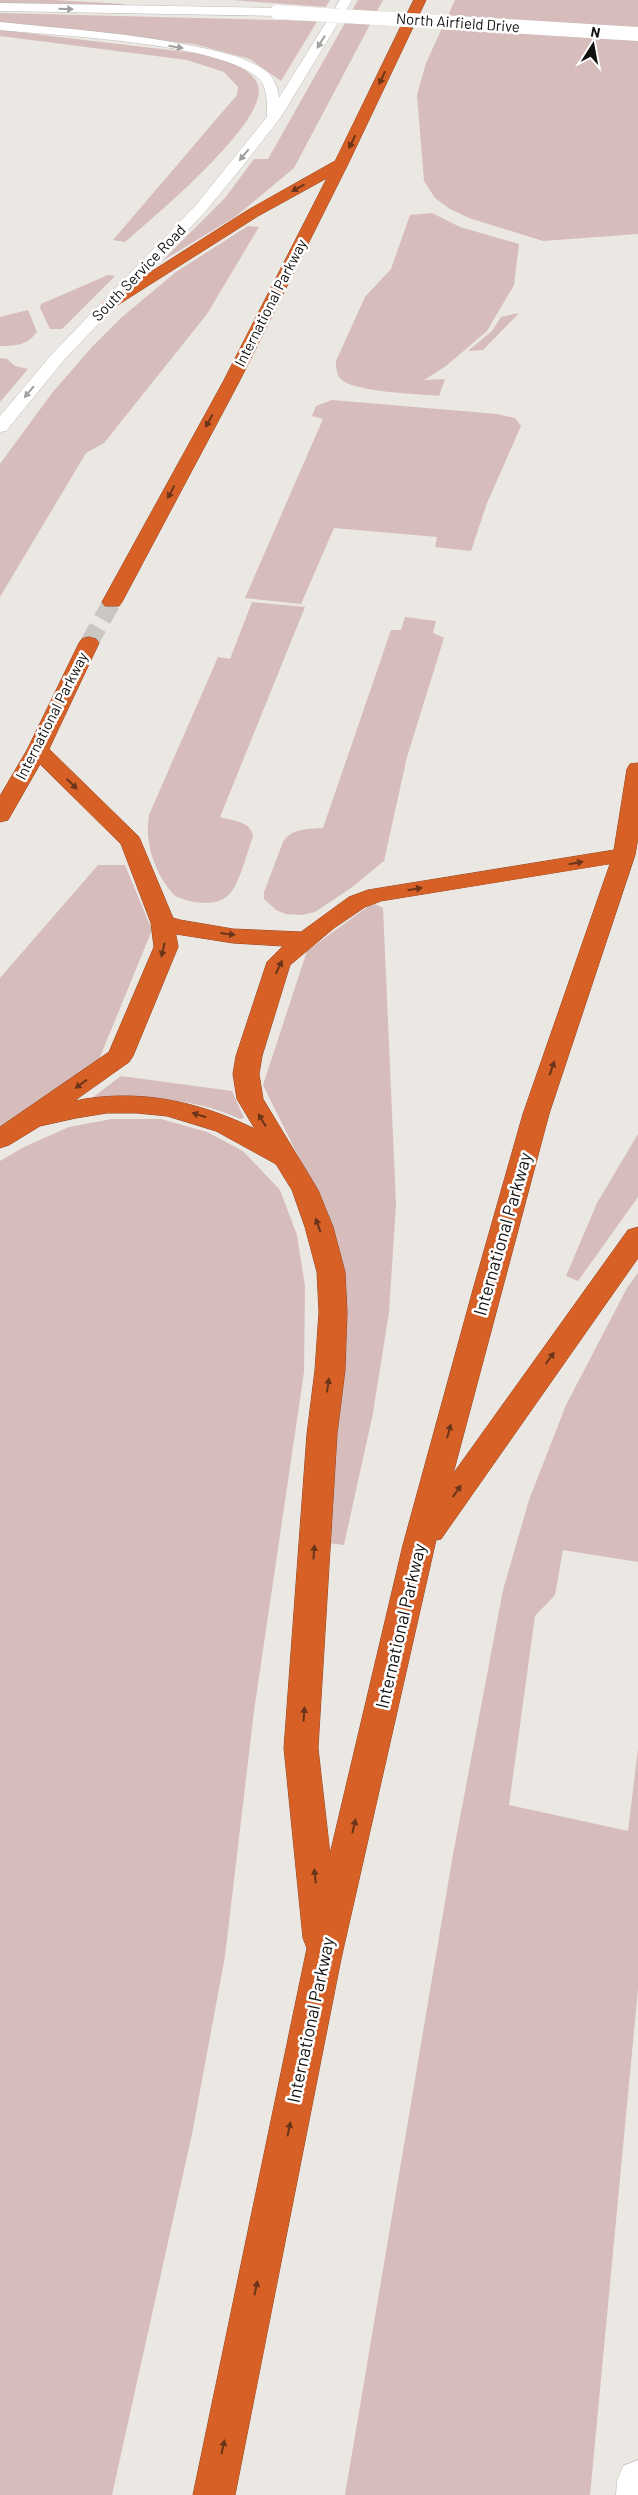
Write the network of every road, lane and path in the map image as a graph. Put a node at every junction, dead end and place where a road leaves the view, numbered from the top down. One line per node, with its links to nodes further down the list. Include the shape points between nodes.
1 (110, 0): 6 (main road, North Airfield Drive)
2 (184, 0): 6 (main road)
3 (346, 0): 10 (main road, South Service Road, one-way to 10)
4 (420, 0): 11 (highway, International Parkway, one-way to 11)
5 (0, 7): 7 (main road, North Airfield Drive, one-way to 7)
6 (218, 7): 7 (main road, North Airfield Drive)
7 (278, 12): 9 (main road, North Airfield Drive, bridge)
8 (0, 26): 10 (main road, one-way to 10, via 172,47 236,60 263,74 272,93)
9 (638, 34)
10 (274, 117): 12 (main road, South Service Road, one-way to 12, via 200,209)
11 (341, 164): 12 (highway, one-way to 12, via 253,213); 14 (highway, International Parkway, one-way to 14, via 231,382)
12 (110, 303): 13 (main road, South Service Road, one-way to 13, via 58,358)
13 (0, 428)
14 (112, 602)
15 (89, 643): 16 (highway, International Parkway)
16 (38, 750): 18 (highway, International Parkway); 20 (highway, one-way to 20, via 131,842)
17 (638, 770): 19 (highway, International Parkway)
18 (0, 815)
19 (624, 855): 21 (highway, one-way to 19, via 358,902 376,895); 26 (highway, International Parkway, one-way to 19, via 536,1114)
20 (162, 923): 21 (highway, one-way to 21, via 276,940); 22 (highway, one-way to 22, via 166,948 120,1056)
21 (306, 939): 24 (highway, one-way to 21, via 250,1099 246,1074 279,962)
22 (25, 1124): 23 (highway); 24 (highway, one-way to 22, via 236,1128 187,1111 159,1106 112,1104 80,1108)
23 (0, 1139)
24 (288, 1162): 27 (highway, one-way to 24, via 302,1748 333,1312 331,1272 319,1227 305,1190)
25 (638, 1236): 26 (highway, one-way to 25)
26 (419, 1545): 27 (highway, International Parkway, one-way to 26)
27 (323, 1959): 29 (highway, International Parkway, one-way to 27)
28 (638, 2481): 30 (main road)
29 (214, 2495)
30 (637, 2495)

